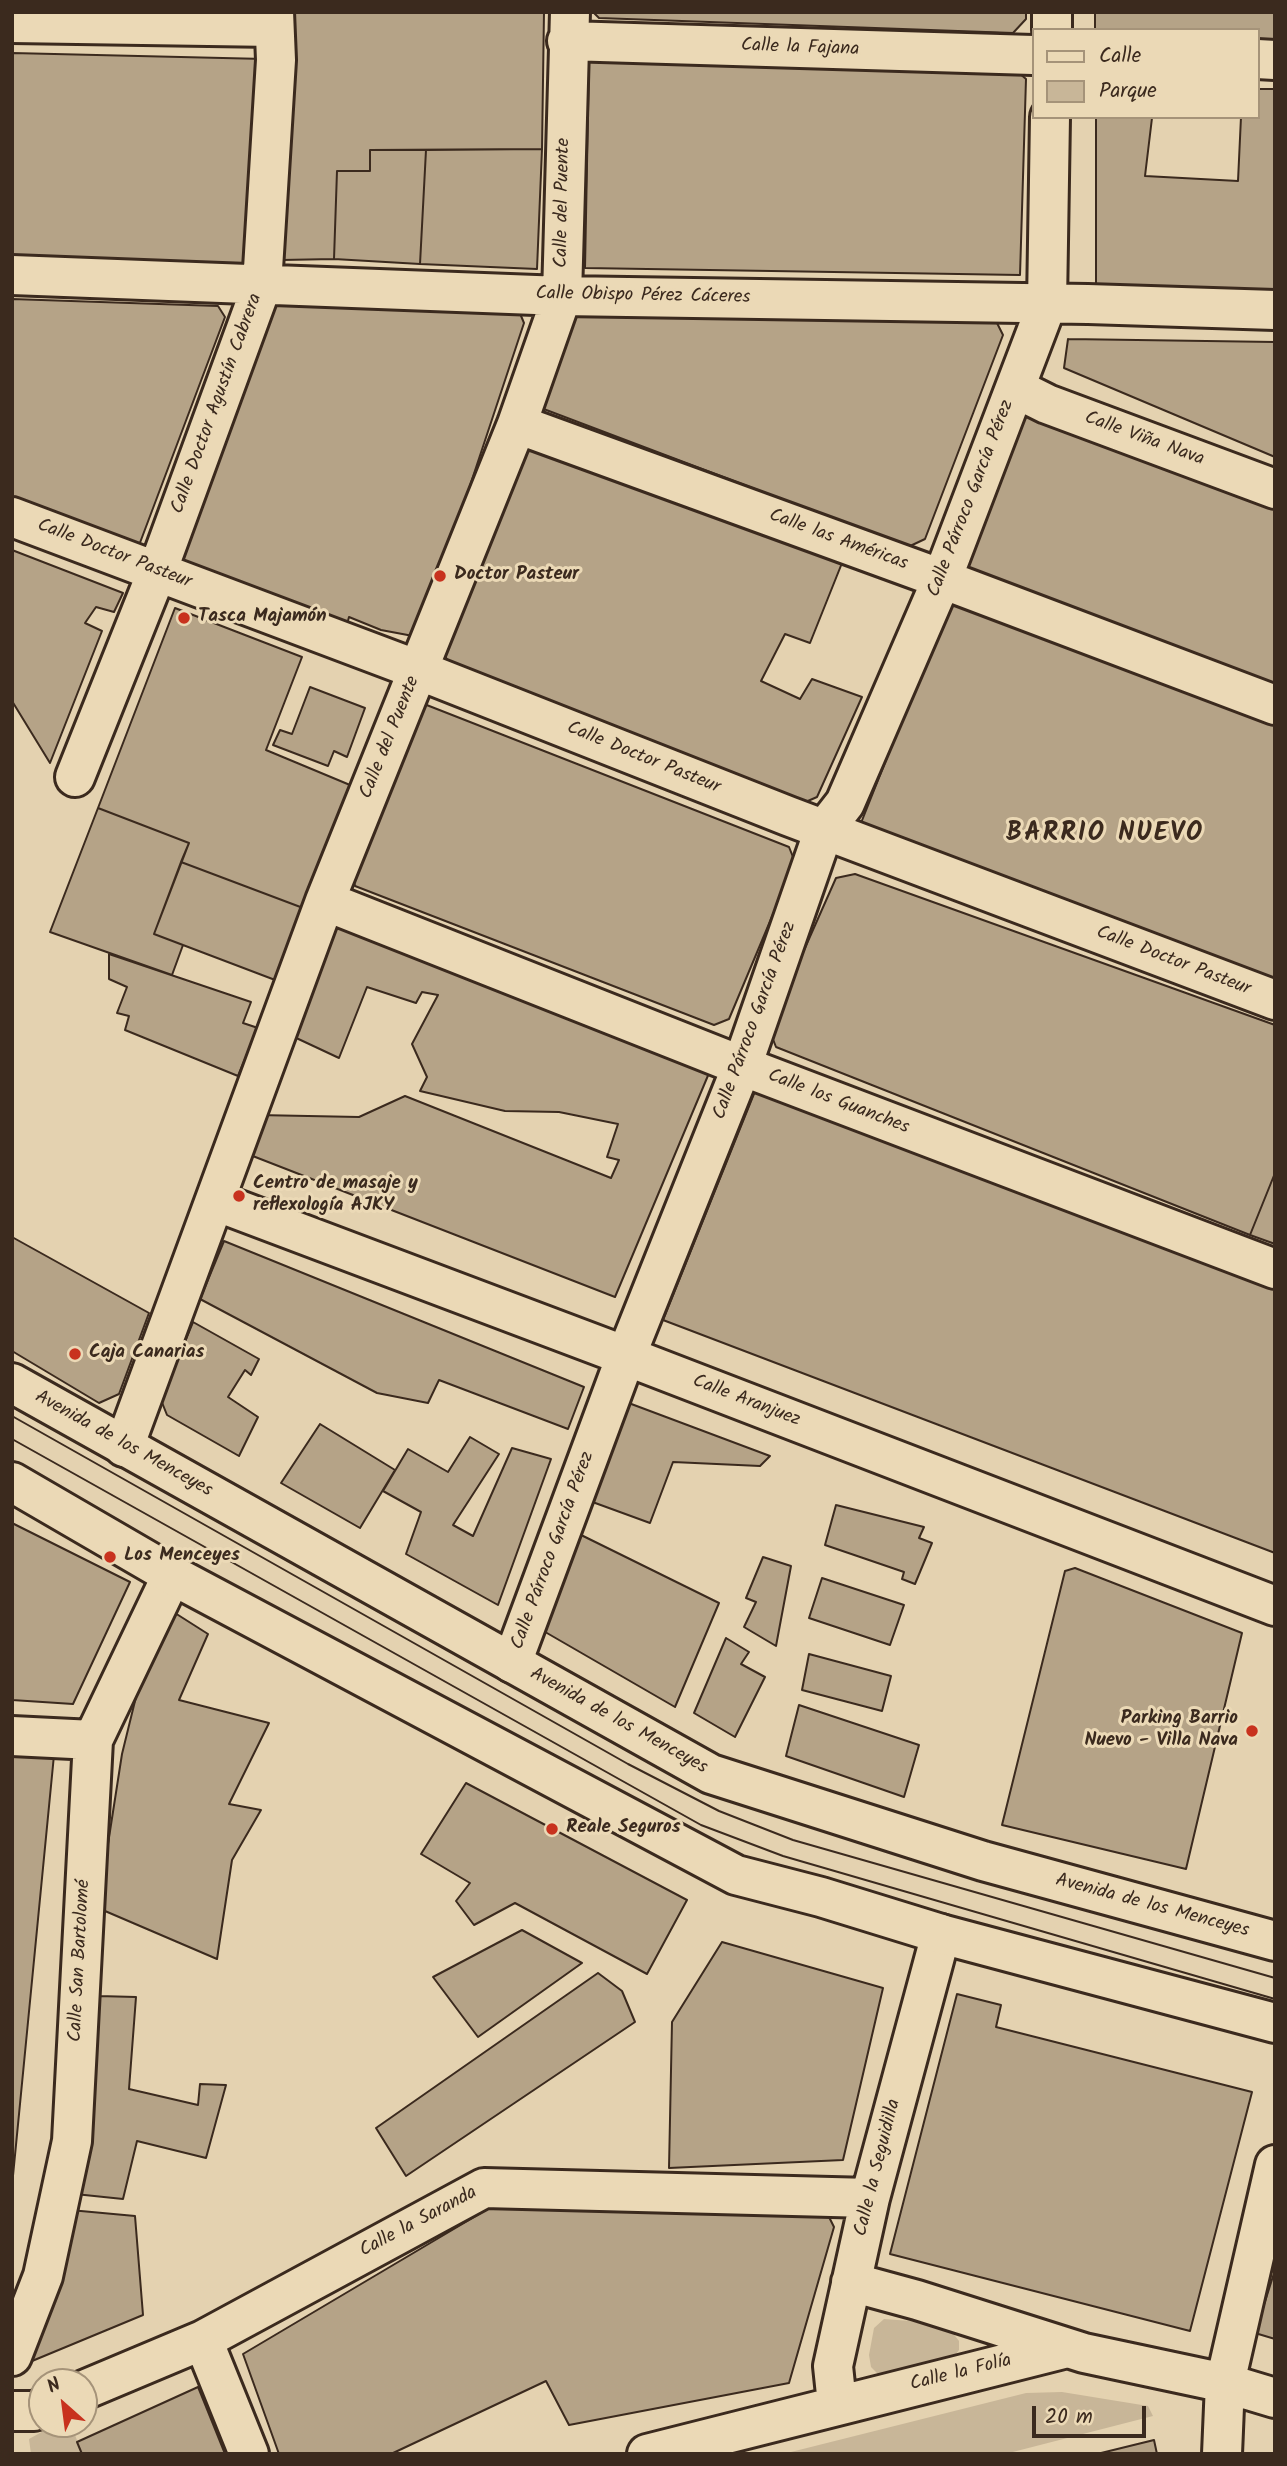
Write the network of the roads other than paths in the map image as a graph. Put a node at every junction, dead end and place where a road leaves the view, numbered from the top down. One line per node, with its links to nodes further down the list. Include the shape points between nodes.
1 (274, 20): 2 (street); 7 (street, Calle Doctor Agustín Cabrera, via 276,60)
2 (12, 23)
3 (568, 27): 4 (street, Calle la Fajana); 8 (street, Calle del Puente)
4 (1032, 55)
5 (1050, 119): 9 (street, Calle Párroco García Pérez)
6 (12, 275): 7 (street, Calle Obispo Pérez Cáceres)
7 (262, 285): 8 (street, Calle Obispo Pérez Cáceres); 15 (street, Calle Doctor Agustín Cabrera)
8 (562, 296): 9 (street, Calle Obispo Pérez Cáceres); 12 (street, Calle del Puente)
9 (1047, 304): 10 (street, Calle Obispo Pérez Cáceres); 11 (street, Calle Párroco García Pérez)
10 (1275, 310)
11 (1015, 388): 13 (street, Calle Viña Nava); 16 (street, Calle Párroco García Pérez)
12 (517, 424): 16 (street, Calle las Américas); 17 (street, Calle del Puente)
13 (1275, 489)
14 (12, 517): 15 (street, Calle Doctor Pasteur)
15 (157, 572): 17 (street, Calle Doctor Pasteur); 19 (street, Calle Doctor Agustín Cabrera)
16 (942, 579): 18 (street, Calle las Américas); 20 (street, Calle Párroco García Pérez, via 845,803)
17 (418, 670): 20 (street, Calle Doctor Pasteur); 21 (street, Calle del Puente)
18 (1275, 705)
19 (75, 777)
20 (824, 830): 22 (street, Calle Doctor Pasteur); 23 (street, Calle Párroco García Pérez)
21 (325, 901): 23 (street, Calle los Guanches); 24 (street, Calle del Puente)
22 (1275, 1000)
23 (742, 1066): 25 (street, Calle los Guanches); 26 (street, Calle Párroco García Pérez)
24 (215, 1202): 26 (street, Calle Aranjuez); 28 (street, Calle del Puente)
25 (1275, 1269)
26 (626, 1356): 31 (street, Calle Aranjuez); 32 (street, Calle Párroco García Pérez)
27 (12, 1383): 28 (street, Avenida de los Menceyes)
28 (124, 1447): 32 (street, Avenida de los Menceyes)
29 (12, 1482): 30 (street)
30 (172, 1575): 34 (street, Calle San Bartolomé); 35 (street, via 736,1875)
31 (1275, 1606)
32 (512, 1662): 36 (street, Avenida de los Menceyes, via 711,1774 983,1861)
33 (12, 1736): 34 (street)
34 (93, 1740): 43 (street, Calle San Bartolomé, via 72,2141 43,2276)
35 (941, 1934): 37 (street); 39 (street, Calle la Seguidilla)
36 (1275, 1941)
37 (1275, 2023)
38 (1275, 2165): 44 (street)
39 (870, 2198): 40 (street, Calle la Seguidilla); 41 (street, Calle la Saranda, via 484,2188)
40 (852, 2283): 42 (street); 47 (street, Calle la Seguidilla, via 833,2366)
41 (203, 2340): 45 (street, Calle la Saranda); 48 (street)
42 (1067, 2348): 44 (street, Calle la Folía); 47 (street, Calle la Folía)
43 (12, 2356)
44 (1225, 2383): 46 (street, Calle la Folía); 50 (street)
45 (98, 2384)
46 (1275, 2398)
47 (837, 2404): 49 (street, Calle la Folía)
48 (249, 2454)
49 (647, 2454)
50 (1222, 2454)

